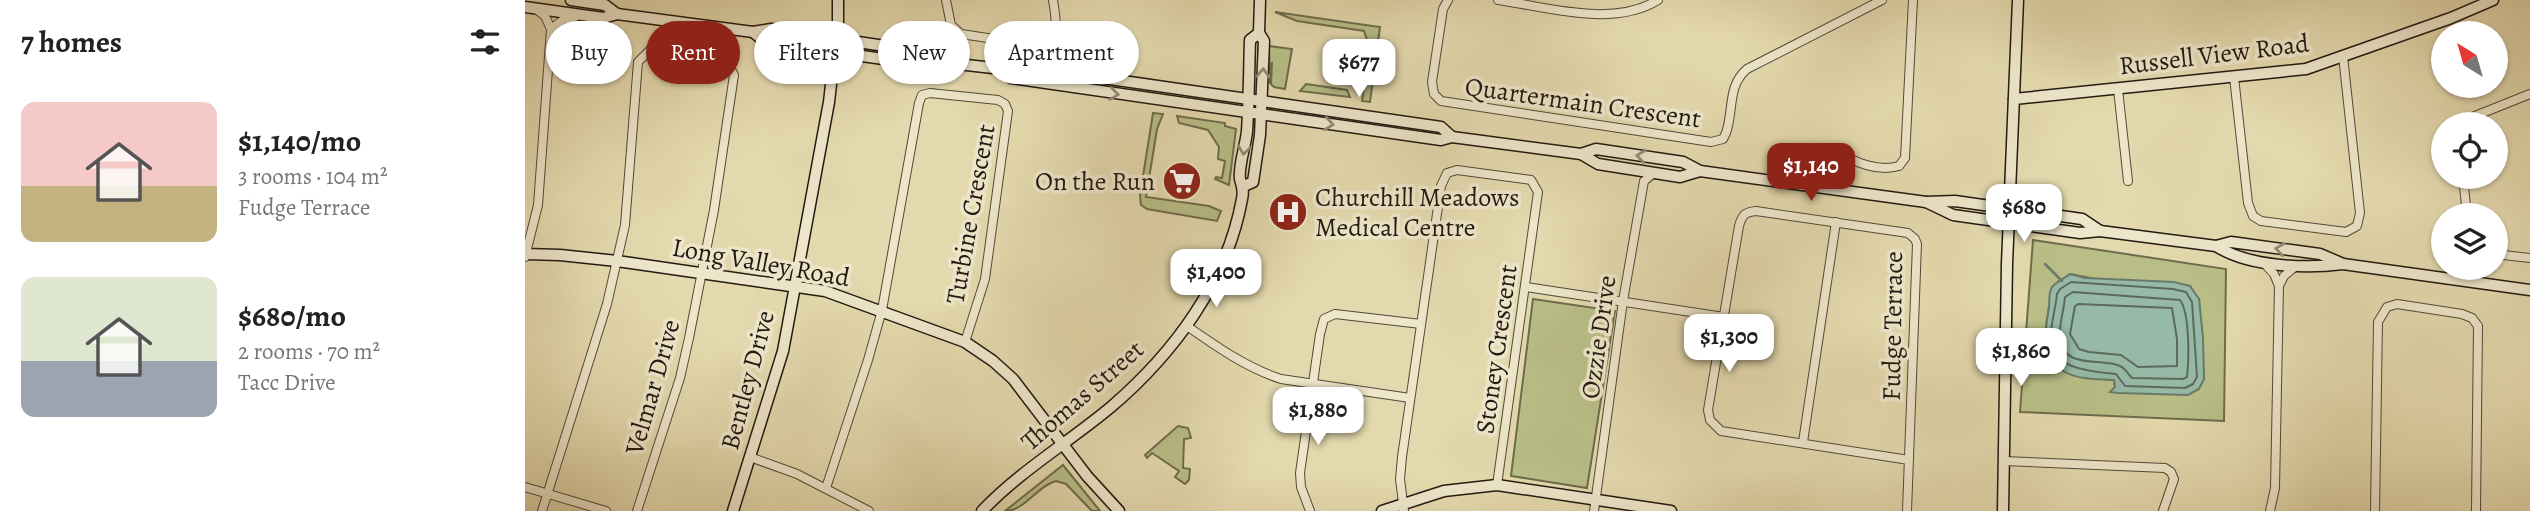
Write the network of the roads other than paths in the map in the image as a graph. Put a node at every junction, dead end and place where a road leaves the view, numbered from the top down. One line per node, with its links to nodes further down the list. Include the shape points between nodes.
1 (571, 0): 14 (street, via 605,5)
2 (838, 0): 18 (street, Bentley Drive)
3 (946, 0): 4 (street, via 951,25 961,34 1035,45 1046,43 1055,34)
4 (1053, 0)
5 (1260, 0): 20 (street, Thomas Street)
6 (1448, 0): 9 (street, Quartermain Crescent, via 1432,82 1441,101 1711,142 1723,139 1726,133 1733,91 1747,69)
7 (1498, 0): 8 (street, via 1605,15 1635,11)
8 (1658, 0)
9 (1882, 0)
10 (1913, 0): 36 (street, via 1905,158 1899,166 1862,164)
11 (2018, 0): 30 (street)
12 (2493, 0): 21 (street, Russell View Road)
13 (530, 8): 15 (street); 16 (street)
14 (617, 14): 15 (street, via 603,19); 19 (street)
15 (586, 16): 17 (street)
16 (547, 21)
17 (560, 21)
18 (837, 21)
19 (753, 32)
20 (1259, 33): 29 (street, Thomas Street, via 1249,40); 31 (street, Thomas Street, one-way to 20, via 1264,41)
21 (2343, 56): 22 (street, Russell View Road, via 2306,69); 22 (street, via 2360,213 2357,226 2346,232 2261,221 2253,215)
22 (2234, 77): 27 (street, Russell View Road)
23 (1139, 83): 29 (street)
24 (547, 84): 50 (street, via 538,205)
25 (832, 84): 59 (street, Bentley Drive)
26 (1051, 84): 33 (street, one-way to 33)
27 (2117, 89): 30 (street, Russell View Road); 42 (street)
28 (2530, 94): 32 (street)
29 (1248, 99): 31 (street); 33 (street, Thomas Street)
30 (2014, 99): 45 (street)
31 (1262, 101): 34 (street, Thomas Street); 35 (street, via 1441,127)
32 (2485, 112)
33 (1247, 113): 34 (street); 43 (street, Thomas Street, one-way to 43, via 1240,179)
34 (1261, 115): 35 (street, one-way to 35, via 1441,140); 43 (street, Thomas Street, via 1253,182)
35 (1452, 137): 37 (street)
36 (1838, 150)
37 (1581, 154): 38 (street, via 1598,164); 39 (street, one-way to 37, via 1683,162 1596,149)
38 (1633, 170): 40 (street); 41 (street)
39 (1700, 172): 40 (street, via 1680,177); 44 (street)
40 (1654, 173): 41 (street)
41 (1644, 181): 62 (street, Ozzie Drive)
42 (2128, 181)
43 (1244, 186): 66 (street, Thomas Street, via 1233,234)
44 (1927, 202): 45 (street); 47 (street, via 1952,215)
45 (2010, 209): 47 (street); 48 (street, via 2082,219)
46 (1836, 222): 64 (street, Fudge Terrace, via 1747,212 1739,226); 70 (street); 73 (street, Fudge Terrace, via 1909,233 1915,239)
47 (2009, 223): 48 (street, via 2080,233); 74 (street)
48 (2100, 231): 49 (street)
49 (2216, 246): 54 (street, via 2232,257); 55 (street, one-way to 49, via 2321,254 2231,242)
50 (525, 255): 53 (street, Long Valley Road)
51 (2508, 255): 52 (street)
52 (2530, 258)
53 (617, 261): 57 (street, Long Valley Road); 57 (street, Velmar Drive, via 627,217 638,62 650,50 668,52 720,60 734,75); 78 (street)
54 (2262, 261): 56 (street); 58 (street)
55 (2343, 264): 56 (street); 61 (street)
56 (2296, 266): 58 (street)
57 (702, 273): 59 (street, Long Valley Road); 83 (street, Velmar Drive, via 680,378)
58 (2279, 286): 94 (street, via 2275,488)
59 (795, 287): 63 (street, Long Valley Road, via 825,291); 72 (street, Bentley Drive, via 783,351)
60 (1526, 287): 62 (street); 65 (street, Stoney Crescent, via 1537,186 1526,178 1451,171 1441,186); 75 (street, Stoney Crescent)
61 (2530, 290)
62 (1623, 301): 64 (street); 79 (street, Ozzie Drive)
63 (881, 310): 67 (street, Long Valley Road); 67 (street, Turbine Crescent, via 920,98 936,92 998,100 1005,104 1009,116 985,279); 77 (street)
64 (1724, 317): 70 (street, Fudge Terrace, via 1710,421 1721,431)
65 (1420, 324): 68 (street, via 1329,315 1321,326); 69 (street, Stoney Crescent)
66 (1187, 326): 68 (street, via 1261,372); 71 (street, Thomas Street, via 1143,379)
67 (965, 342): 71 (street, Long Valley Road, via 1013,379)
68 (1313, 384): 69 (street); 88 (street, via 1300,473)
69 (1411, 398): 80 (street, Stoney Crescent, via 1401,468)
70 (1803, 442): 73 (street, Fudge Terrace)
71 (1064, 444): 86 (street, Thomas Street); 87 (street, Long Valley Road)
72 (750, 457): 77 (street); 84 (street, Bentley Drive)
73 (1909, 460): 91 (street, Fudge Terrace)
74 (2004, 461): 92 (street); 93 (street, via 2165,468 2174,479)
75 (1497, 485): 79 (street); 80 (street, via 1444,491)
76 (525, 486): 78 (street)
77 (826, 488): 85 (street)
78 (547, 493): 81 (street); 82 (street)
79 (1595, 505): 90 (street)
80 (1403, 507): 89 (street)
81 (542, 511)
82 (606, 511)
83 (637, 511)
84 (733, 511)
85 (869, 511)
86 (982, 511)
87 (1119, 511)
88 (1310, 511)
89 (1382, 511)
90 (1671, 511)
91 (1907, 511)
92 (2003, 511)
93 (2163, 511)
94 (2270, 511)
95 (2375, 511): 96 (street, via 2378,322 2387,307 2397,304 2462,314 2478,326)
96 (2476, 511)

